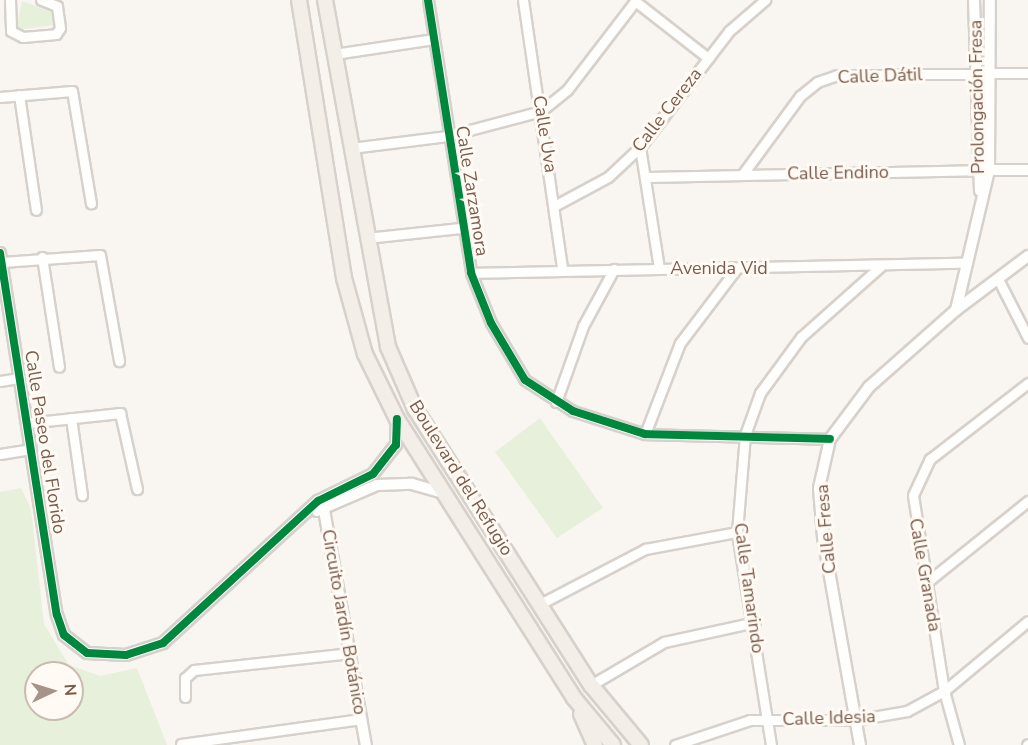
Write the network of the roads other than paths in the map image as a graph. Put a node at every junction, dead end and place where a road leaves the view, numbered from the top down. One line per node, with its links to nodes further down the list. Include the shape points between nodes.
1 (10, 0): 2 (street, via 11,31 23,37 56,34 60,28 57,6)
2 (41, 0)
3 (292, 0): 13 (main road)
4 (299, 0): 13 (main road, Boulevard del Refugio)
5 (325, 0): 14 (main road, Boulevard del Refugio)
6 (428, 0): 12 (street, Calle Zarzamora)
7 (523, 0): 21 (street, Calle Uva)
8 (765, 0): 15 (street, Calle Cereza, via 729,31)
9 (974, 0): 18 (street, Prolongación Fresa)
10 (990, 0): 17 (street, Prolongación Fresa)
11 (635, 1): 15 (street); 21 (street, via 567,90)
12 (434, 39): 14 (street); 22 (street, Calle Zarzamora)
13 (305, 42): 56 (main road, Boulevard del Refugio, via 353,320)
14 (334, 54): 24 (main road, Boulevard del Refugio)
15 (708, 58): 23 (street, Calle Cereza)
16 (1028, 73): 17 (street, Calle Dátil)
17 (992, 74): 18 (street, Calle Dátil); 26 (street, Prolongación Fresa)
18 (976, 75): 25 (street, Prolongación Fresa); 28 (street, Calle Dátil, via 837,75 818,82 800,96)
19 (19, 94): 20 (street); 31 (street, via 72,91); 33 (street)
20 (0, 97)
21 (541, 111): 22 (street); 32 (street, Calle Uva)
22 (447, 136): 24 (street); 34 (street, Calle Zarzamora)
23 (640, 147): 29 (street); 32 (street, Calle Cereza, via 608,177)
24 (351, 148): 35 (main road, Boulevard del Refugio)
25 (976, 170): 26 (street, Calle Endino); 28 (street, Calle Endino); 30 (street, Prolongación Fresa)
26 (989, 170): 27 (street, Calle Endino); 30 (street, Prolongación Fresa)
27 (1028, 170)
28 (742, 175): 29 (street, Calle Endino)
29 (648, 177): 42 (street)
30 (981, 193): 39 (street, Prolongación Fresa)
31 (91, 203)
32 (556, 205): 41 (street, Calle Uva)
33 (36, 210)
34 (460, 228): 35 (street); 45 (street, Calle Zarzamora)
35 (366, 238): 71 (main road, Boulevard del Refugio, via 388,347 415,409)
36 (1028, 256): 46 (street, Calle Fresa)
37 (42, 257): 38 (street); 49 (street, via 100,255); 50 (street)
38 (1, 258): 51 (street, Calle Paseo del Florido)
39 (967, 263): 40 (street, Avenida Vid); 47 (street, Prolongación Fresa)
40 (881, 266): 43 (street, Avenida Vid); 59 (street, Calle Tamarindo, via 801,337 760,393)
41 (562, 268): 44 (street, Avenida Vid); 45 (street, Avenida Vid)
42 (659, 268): 43 (street, Avenida Vid); 44 (street, Avenida Vid)
43 (737, 268): 58 (street, via 680,343)
44 (614, 269): 54 (street, via 582,326)
45 (471, 273): 54 (street, Calle Zarzamora, via 490,323 525,380)
46 (998, 279): 47 (street, Calle Fresa); 48 (street)
47 (956, 310): 60 (street, Calle Fresa, via 869,387)
48 (1028, 338)
49 (119, 361)
50 (59, 367)
51 (20, 378): 52 (street); 57 (street, Calle Paseo del Florido)
52 (0, 381)
53 (1028, 383): 70 (street, Calle Granada, via 923,466 913,495)
54 (556, 402): 58 (street, Calle Zarzamora)
55 (70, 418): 57 (street); 64 (street, via 124,416); 66 (street)
56 (397, 419): 63 (street, via 396,445); 65 (main road, Boulevard del Refugio)
57 (27, 423): 61 (street, Calle Paseo del Florido)
58 (645, 434): 59 (street, Calle Zarzamora)
59 (745, 435): 60 (street, Calle Zarzamora); 69 (street, Calle Tamarindo)
60 (830, 439): 81 (street, Calle Fresa, via 819,488)
61 (31, 449): 62 (street); 68 (street, Calle Paseo del Florido, via 64,635 87,653 111,656 163,643 270,540)
62 (0, 454)
63 (375, 479): 65 (street); 68 (street)
64 (137, 489)
65 (446, 494): 78 (main road, Boulevard del Refugio)
66 (82, 495)
67 (1028, 501): 70 (street)
68 (321, 505): 74 (street, Circuito Jardín Botánico)
69 (737, 532): 71 (street, via 645,549); 73 (street, Calle Tamarindo)
70 (926, 583): 76 (street, Calle Granada)
71 (540, 604): 75 (main road, Boulevard del Refugio)
72 (1028, 621): 76 (street, Calle Idesia)
73 (754, 622): 75 (street, via 664,642); 80 (street, Calle Tamarindo)
74 (351, 653): 77 (street, via 194,670 185,678); 79 (street, Circuito Jardín Botánico)
75 (591, 685): 86 (main road, Boulevard del Refugio)
76 (944, 691): 81 (street, Calle Idesia, via 907,711); 90 (street, Calle Granada)
77 (185, 697)
78 (574, 698): 84 (main road); 85 (main road, Boulevard del Refugio)
79 (361, 720): 82 (street); 83 (street, Circuito Jardín Botánico)
80 (767, 720): 81 (street, Calle Idesia); 87 (street, Calle Idesia, via 712,729); 88 (street, Calle Tamarindo)
81 (855, 720): 89 (street, Calle Fresa)
82 (181, 744)
83 (366, 745)
84 (595, 745)
85 (613, 745)
86 (641, 745)
87 (675, 745)
88 (771, 745)
89 (860, 745)
90 (959, 745)

